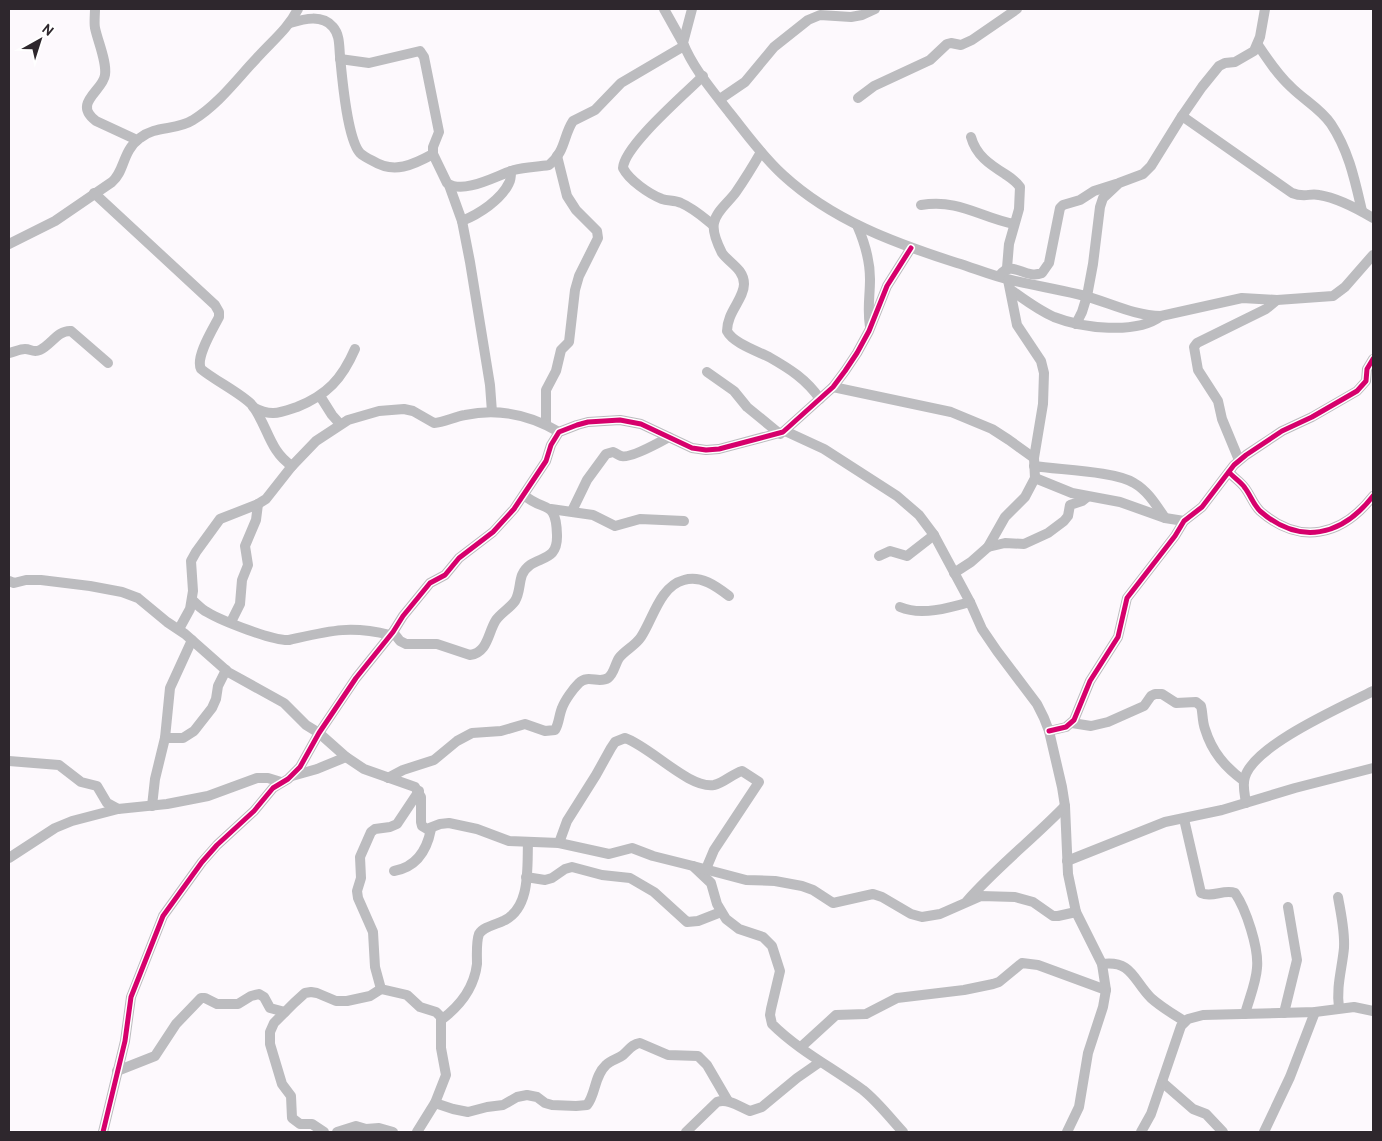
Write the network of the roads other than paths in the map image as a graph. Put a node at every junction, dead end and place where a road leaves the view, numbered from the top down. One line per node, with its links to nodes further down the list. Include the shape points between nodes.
1 (95, 9): 17 (street, via 95,26 105,76 87,106 94,119)
2 (298, 9): 8 (street)
3 (664, 9): 9 (street)
4 (692, 9): 9 (street)
5 (876, 9): 14 (street, via 851,17 820,15 808,20 774,47 745,82)
6 (1017, 9): 13 (street, via 972,40 961,45 947,44 930,60 874,86)
7 (1265, 9): 10 (street)
8 (290, 23): 11 (street, via 308,18 328,23 338,36); 17 (street, via 220,98 194,120 176,128 147,132)
9 (683, 44): 12 (street); 20 (street, via 621,83 595,110 573,121)
10 (1258, 45): 15 (street, via 1244,58 1219,66); 26 (street, via 1289,86 1331,124 1351,166)
11 (340, 58): 19 (street, via 353,139 360,153 380,165 394,168 403,168); 19 (street, via 369,62 420,51 424,57 439,132)
12 (703, 76): 14 (street); 30 (street, via 640,138 623,168 633,180 653,194 685,205)
13 (858, 98)
14 (720, 99): 18 (street)
15 (1182, 116): 22 (street, via 1152,166 1143,174); 26 (street, via 1292,194 1319,195)
16 (971, 137): 29 (street, via 984,160 1020,187 1019,209)
17 (137, 140): 24 (street, via 126,153 114,180)
18 (761, 152): 30 (street); 31 (street, via 790,181)
19 (433, 154): 23 (street)
20 (558, 156): 21 (street, via 548,165); 54 (street, via 567,196 597,231 598,238 575,290 569,342 561,350 556,372 546,390)
21 (511, 171): 23 (street, via 478,184); 28 (street, via 510,183 502,192 482,212)
22 (1119, 183): 35 (street, via 1094,190 1060,208 1049,263 1042,273 1031,275); 38 (street, via 1101,201)
23 (449, 185): 28 (street)
24 (94, 193): 32 (street, via 56,221); 51 (street, via 215,305 219,317 205,344 199,366)
25 (921, 205): 29 (street, via 956,205)
26 (1362, 211): 27 (street)
27 (1373, 218)
28 (462, 221): 52 (street)
29 (1014, 224): 35 (street)
30 (713, 225): 50 (street, via 721,250 736,266 744,281 729,317 727,331 734,339 806,381)
31 (857, 225): 33 (street); 42 (street, via 869,266 867,310)
32 (9, 244)
33 (911, 248): 36 (street); 42 (street, via 887,286)
34 (1373, 255): 39 (street, via 1333,296)
35 (1007, 268): 36 (street)
36 (1004, 278): 37 (street); 38 (street)
37 (1011, 290): 41 (street, via 1044,312); 59 (street, via 1017,325 1041,361 1044,373)
38 (1087, 296): 40 (street, via 1130,311); 41 (street)
39 (1277, 300): 40 (street, via 1242,298); 58 (street, via 1194,347 1198,370 1218,401)
40 (1161, 316): 41 (street, via 1150,323 1132,327)
41 (1076, 324)
42 (870, 327): 48 (street, via 857,353)
43 (355, 349): 49 (street, via 341,376)
44 (9, 353): 46 (street, via 25,349 38,351 61,333 71,331)
45 (1373, 359): 58 (street, via 1367,369 1366,381 1357,391 1282,431)
46 (108, 363)
47 (707, 372): 56 (street)
48 (833, 387): 50 (street); 59 (street, via 951,412 992,429)
49 (320, 396): 51 (street, via 278,414 269,414); 53 (street)
50 (820, 399): 56 (street)
51 (252, 406): 60 (street, via 278,455)
52 (492, 412): 53 (street, via 434,423 413,411 398,408 363,415); 54 (street, via 522,416)
53 (340, 424): 60 (street, via 316,441)
54 (546, 424): 55 (street)
55 (559, 432): 57 (street, via 577,424 620,420 641,424); 63 (street, via 546,461)
56 (782, 432): 57 (street, via 706,450 692,448); 72 (street, via 819,447 897,496 919,515)
57 (669, 437): 68 (street, via 625,456 613,452 606,454 587,480)
58 (1239, 460): 61 (street)
59 (1034, 462): 62 (street); 69 (street, via 1127,479 1147,494)
60 (292, 466): 66 (street, via 269,496)
61 (1229, 472): 64 (street, via 1246,488 1260,511 1283,526 1306,533 1318,533 1342,524); 70 (street, via 1202,508)
62 (1034, 478): 65 (street); 73 (street, via 1025,497 1001,523)
63 (524, 495): 67 (street, via 534,504); 83 (street, via 492,532 465,553 445,575 430,583)
64 (1373, 496)
65 (1087, 497): 69 (street, via 1120,502); 73 (street, via 1072,503 1068,516 1048,533 1024,544 1005,543)
66 (258, 504): 78 (street, via 220,519 196,552 191,561); 81 (street, via 256,520 245,546 248,565 242,580 240,604)
67 (552, 509): 68 (street); 83 (street, via 557,534 554,552 524,571 515,600 497,619 489,640 477,652 470,655 437,644 406,644)
68 (572, 511): 71 (street, via 593,515 615,526 640,519)
69 (1165, 518): 70 (street)
70 (1184, 521): 87 (street, via 1127,598 1118,637 1090,681)
71 (684, 522)
72 (934, 535): 74 (street, via 906,556 890,551); 75 (street)
73 (988, 547): 75 (street)
74 (878, 556)
75 (954, 574): 79 (street)
76 (9, 580): 82 (street, via 14,583 41,580 122,592 142,600)
77 (729, 596): 95 (street, via 703,581 685,579 677,582 660,602 641,637 620,657 610,677 606,680 586,678 580,682 562,706 555,730 545,731 524,724 495,732 472,732 434,760)
78 (192, 600): 81 (street, via 205,611); 82 (street)
79 (970, 602): 80 (street, via 947,608 910,611); 88 (street, via 996,651 1038,704)
80 (900, 608)
81 (231, 622): 83 (street, via 282,640 336,629)
82 (178, 629): 84 (street)
83 (391, 633): 89 (street)
84 (192, 640): 85 (street); 90 (street, via 170,688)
85 (226, 670): 89 (street, via 284,703); 90 (street, via 214,703 194,731 183,738)
86 (1373, 691): 97 (street, via 1267,749 1247,772)
87 (1072, 722): 88 (street); 97 (street, via 1091,726 1108,722 1144,706 1155,694 1162,694 1176,703 1196,702 1201,706 1213,749 1226,767)
88 (1049, 731): 101 (street)
89 (319, 733): 91 (street); 94 (street)
90 (165, 738): 100 (street)
91 (346, 757): 94 (street); 95 (street, via 364,769)
92 (9, 761): 102 (street, via 60,766 81,782 97,786 107,803)
93 (1373, 768): 99 (street)
94 (292, 776): 96 (street)
95 (388, 778): 98 (street)
96 (281, 782): 100 (street, via 257,778 208,796); 131 (street, via 202,862 163,916 131,997)
97 (1244, 782): 99 (street)
98 (419, 791): 104 (street, via 421,822 424,828); 119 (street, via 397,824 373,830 360,857 358,898 373,932 375,967)
99 (1246, 803): 103 (street)
100 (152, 806): 102 (street)
101 (1065, 806): 108 (street); 114 (street, via 985,880)
102 (118, 809): 107 (street, via 64,824)
103 (1184, 819): 108 (street, via 1157,825); 126 (street, via 1201,893 1235,893 1252,934 1257,970)
104 (431, 828): 105 (street, via 449,823 502,839); 111 (street, via 426,848 416,862)
105 (528, 842): 106 (street); 112 (street)
106 (559, 843): 109 (street, via 609,854 632,848); 110 (street, via 567,821 611,748 625,738 695,782 714,785 742,771 759,782 714,850)
107 (9, 858)
108 (1066, 861): 117 (street)
109 (693, 866): 110 (street); 116 (street, via 711,883)
110 (706, 869): 114 (street, via 746,880 802,886 833,903 873,894 922,917 940,914)
111 (394, 870)
112 (526, 877): 116 (street, via 545,880 568,867 580,868 636,881 687,922); 127 (street, via 520,907 509,918 479,934 473,982 461,1004)
113 (1338, 896): 121 (street, via 1344,942 1338,986)
114 (966, 902): 117 (street, via 987,896 1015,897 1033,902 1054,916)
115 (1288, 907): 125 (street, via 1297,960)
116 (721, 912): 129 (street, via 734,926 763,937 772,946 780,971 770,1020 774,1027)
117 (1076, 912): 118 (street)
118 (1102, 964): 120 (street); 128 (street, via 1118,963 1126,967 1153,999)
119 (381, 989): 123 (street, via 370,996 340,1002 311,992 300,997); 127 (street, via 407,995 420,1007 439,1013)
120 (1106, 990): 129 (street, via 1038,965 1022,963 993,984 897,998 866,1014 836,1015); 142 (street, via 1088,1053 1079,1107)
121 (1339, 1008): 122 (street, via 1361,1007); 124 (street)
122 (1373, 1011)
123 (285, 1012): 131 (street, via 272,1009 258,994 238,1004 217,1004 200,998 176,1024 155,1056); 136 (street, via 272,1028 270,1044 282,1084 291,1096 292,1116 299,1124 312,1124)
124 (1315, 1012): 125 (street); 145 (street)
125 (1284, 1013): 126 (street)
126 (1245, 1014): 128 (street, via 1203,1015)
127 (441, 1020): 134 (street, via 441,1048 446,1075)
128 (1184, 1021): 132 (street)
129 (801, 1048): 130 (street)
130 (820, 1062): 133 (street, via 756,1110 750,1111); 141 (street, via 872,1099)
131 (117, 1071): 135 (street)
132 (1162, 1082): 143 (street); 144 (street, via 1193,1109 1206,1114)
133 (728, 1101): 134 (street, via 698,1056 668,1055 640,1043 603,1068 587,1105 552,1105 526,1094 503,1105 468,1112); 140 (street, via 713,1105)
134 (435, 1102): 139 (street)
135 (103, 1132)
136 (324, 1132)
137 (338, 1132): 138 (street, via 356,1126)
138 (393, 1132)
139 (417, 1132)
140 (686, 1132)
141 (903, 1132)
142 (1067, 1132)
143 (1141, 1132)
144 (1223, 1132)
145 (1264, 1132)

